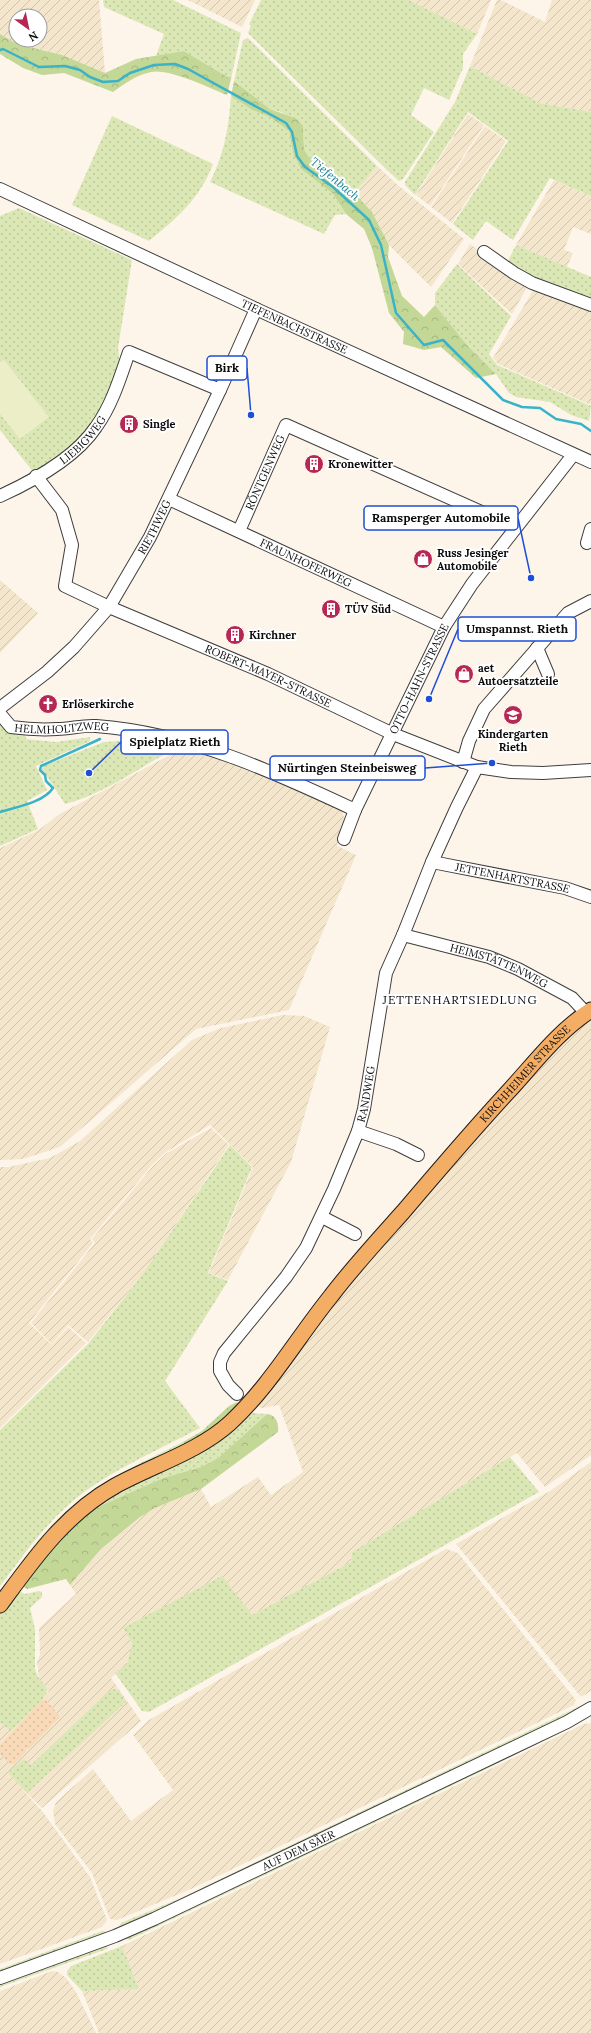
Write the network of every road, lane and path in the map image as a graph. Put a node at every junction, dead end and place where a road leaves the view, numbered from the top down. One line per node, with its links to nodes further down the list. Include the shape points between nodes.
1 (0, 188): 4 (street, TIEFENBACHSTRASSE)
2 (484, 252): 3 (street, via 532,283)
3 (591, 306)
4 (256, 309): 5 (street, RIETHWEG); 6 (street, TIEFENBACHSTRASSE, via 428,386)
5 (220, 390): 8 (street, LIEBIGWEG, via 129,352 112,399 96,428 76,451); 10 (street, RIETHWEG)
6 (573, 455): 7 (street, TIEFENBACHSTRASSE); 11 (street, OTTO-HAHN-STRASSE)
7 (591, 462)
8 (36, 476): 9 (street, LIEBIGWEG); 16 (street, ROBERT-MAYER-STRASSE, via 62,510 72,545 65,586)
9 (0, 496)
10 (169, 499): 13 (street, FRAUNHOFERWEG); 16 (street, RIETHWEG, via 150,537)
11 (515, 527): 13 (street, RÖNTGENWEG, via 286,425); 17 (street, OTTO-HAHN-STRASSE, via 472,584)
12 (591, 529): 14 (street)
13 (239, 531): 17 (street, FRAUNHOFERWEG)
14 (587, 543)
15 (591, 601): 18 (street, via 568,613)
16 (109, 606): 20 (street, RIETHWEG, via 74,647 47,672); 22 (street, ROBERT-MAYER-STRASSE, via 268,674)
17 (444, 627): 22 (street, OTTO-HAHN-STRASSE)
18 (536, 648): 19 (street); 23 (street, via 484,709 469,741)
19 (548, 674)
20 (0, 708)
21 (0, 714): 26 (street, HELMHOLTZWEG, via 12,727 57,729 95,726 205,747 276,773)
22 (393, 734): 23 (street, ROBERT-MAYER-STRASSE); 26 (street, OTTO-HAHN-STRASSE)
23 (463, 762): 24 (street, ROBERT-MAYER-STRASSE)
24 (477, 767): 25 (street, ROBERT-MAYER-STRASSE, via 543,774); 28 (street, RANDWEG)
25 (591, 770)
26 (355, 810): 27 (street, OTTO-HAHN-STRASSE)
27 (344, 839)
28 (432, 862): 29 (street, JETTENHARTSTRASSE, via 564,888); 30 (street, RANDWEG)
29 (591, 897)
30 (403, 935): 31 (street, HEIMSTÄTTENWEG, via 490,957 572,998); 32 (street, RANDWEG, via 386,973 364,1109)
31 (589, 1011): 37 (main road, KIRCHHEIMER STRASSE, via 556,1037 463,1141 351,1270 281,1366 229,1424 194,1448 113,1487 82,1508 51,1538)
32 (358, 1131): 33 (street, via 396,1144); 34 (street, RANDWEG)
33 (418, 1155)
34 (322, 1217): 35 (street); 36 (street, RANDWEG, via 306,1248 286,1277 224,1353 220,1371)
35 (355, 1234)
36 (237, 1394)
37 (0, 1605)
38 (591, 1708): 39 (street, AUF DEM SÄER, via 567,1722 194,1900 115,1936)
39 (0, 1978)

